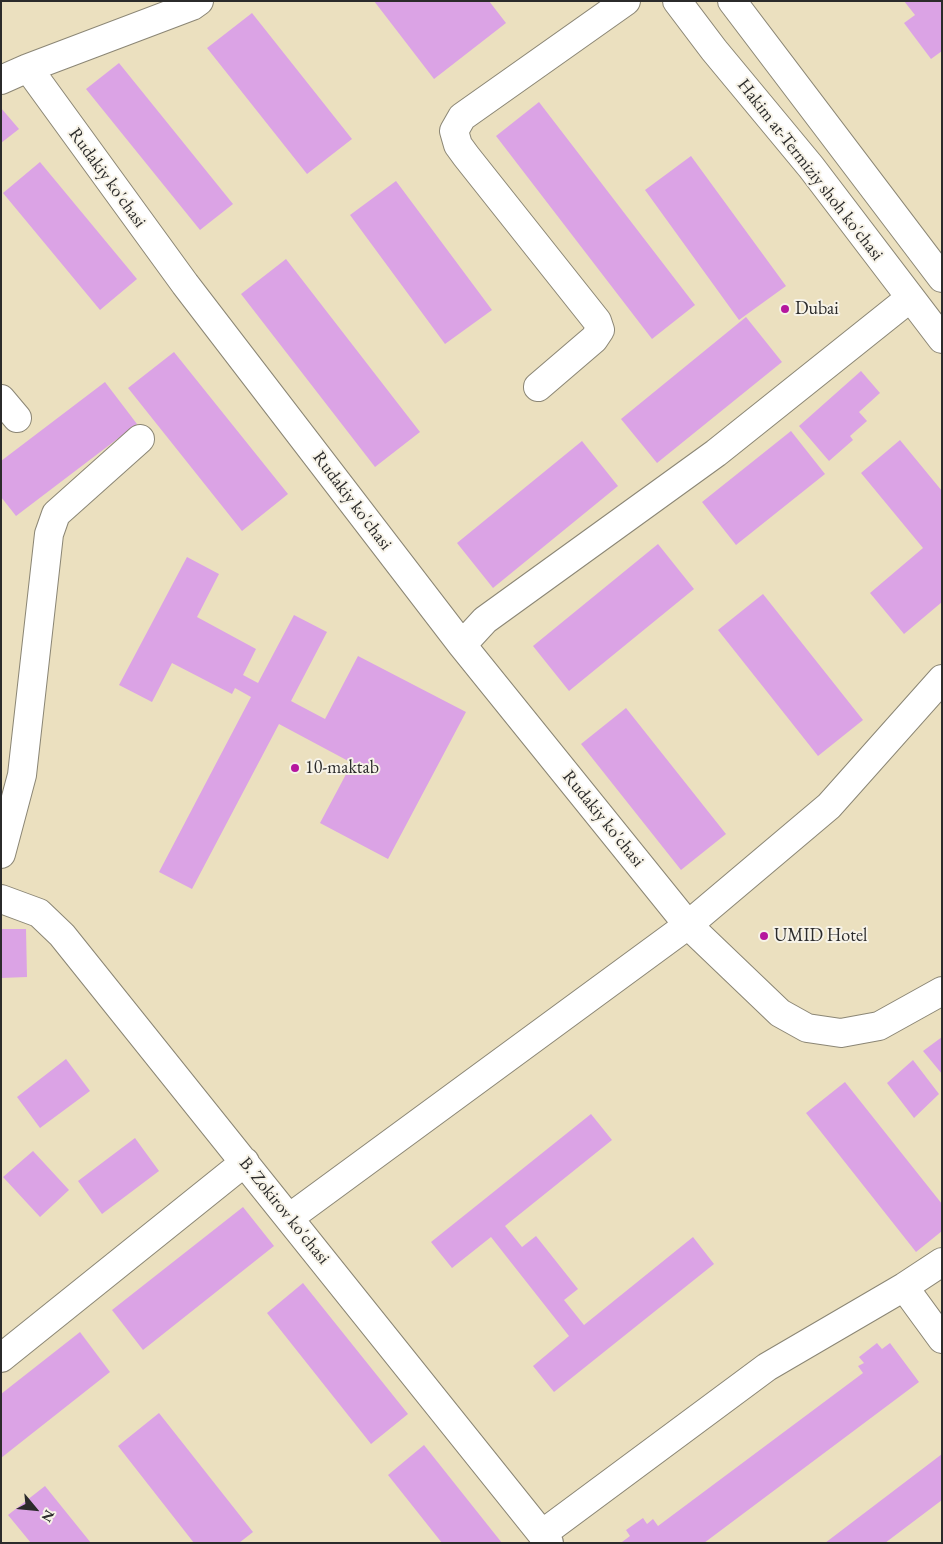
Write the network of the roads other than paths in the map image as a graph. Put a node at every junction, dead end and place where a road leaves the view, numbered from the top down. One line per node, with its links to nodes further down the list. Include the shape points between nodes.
1 (199, 1): 5 (street)
2 (626, 1): 10 (street, via 462,117 454,131 466,156 598,321 600,330 594,339)
3 (677, 1): 8 (street, Hakim at-Termiziy shoh ko'chasi)
4 (732, 1): 7 (street)
5 (28, 68): 6 (street); 12 (street, Rudakiy ko'chasi, via 185,284)
6 (1, 80)
7 (942, 278)
8 (910, 298): 9 (street, Hakim at-Termiziy shoh ko'chasi); 12 (street, via 716,453 485,620)
9 (942, 339)
10 (538, 387)
11 (140, 439): 14 (street, via 56,514 50,534 22,775)
12 (462, 645): 16 (street, Rudakiy ko'chasi)
13 (942, 679): 16 (street, via 829,806)
14 (1, 854)
15 (1, 899): 18 (street, B. Zokirov ko'chasi, via 39,913 62,935)
16 (688, 925): 17 (street, Rudakiy ko'chasi, via 780,1012 807,1028 841,1033 879,1026); 19 (street)
17 (942, 991)
18 (245, 1162): 19 (street, B. Zokirov ko'chasi); 23 (street)
19 (289, 1218): 24 (street, B. Zokirov ko'chasi)
20 (942, 1262): 21 (street)
21 (904, 1287): 22 (street); 24 (street, via 767,1367)
22 (942, 1339)
23 (1, 1358)
24 (546, 1538)

